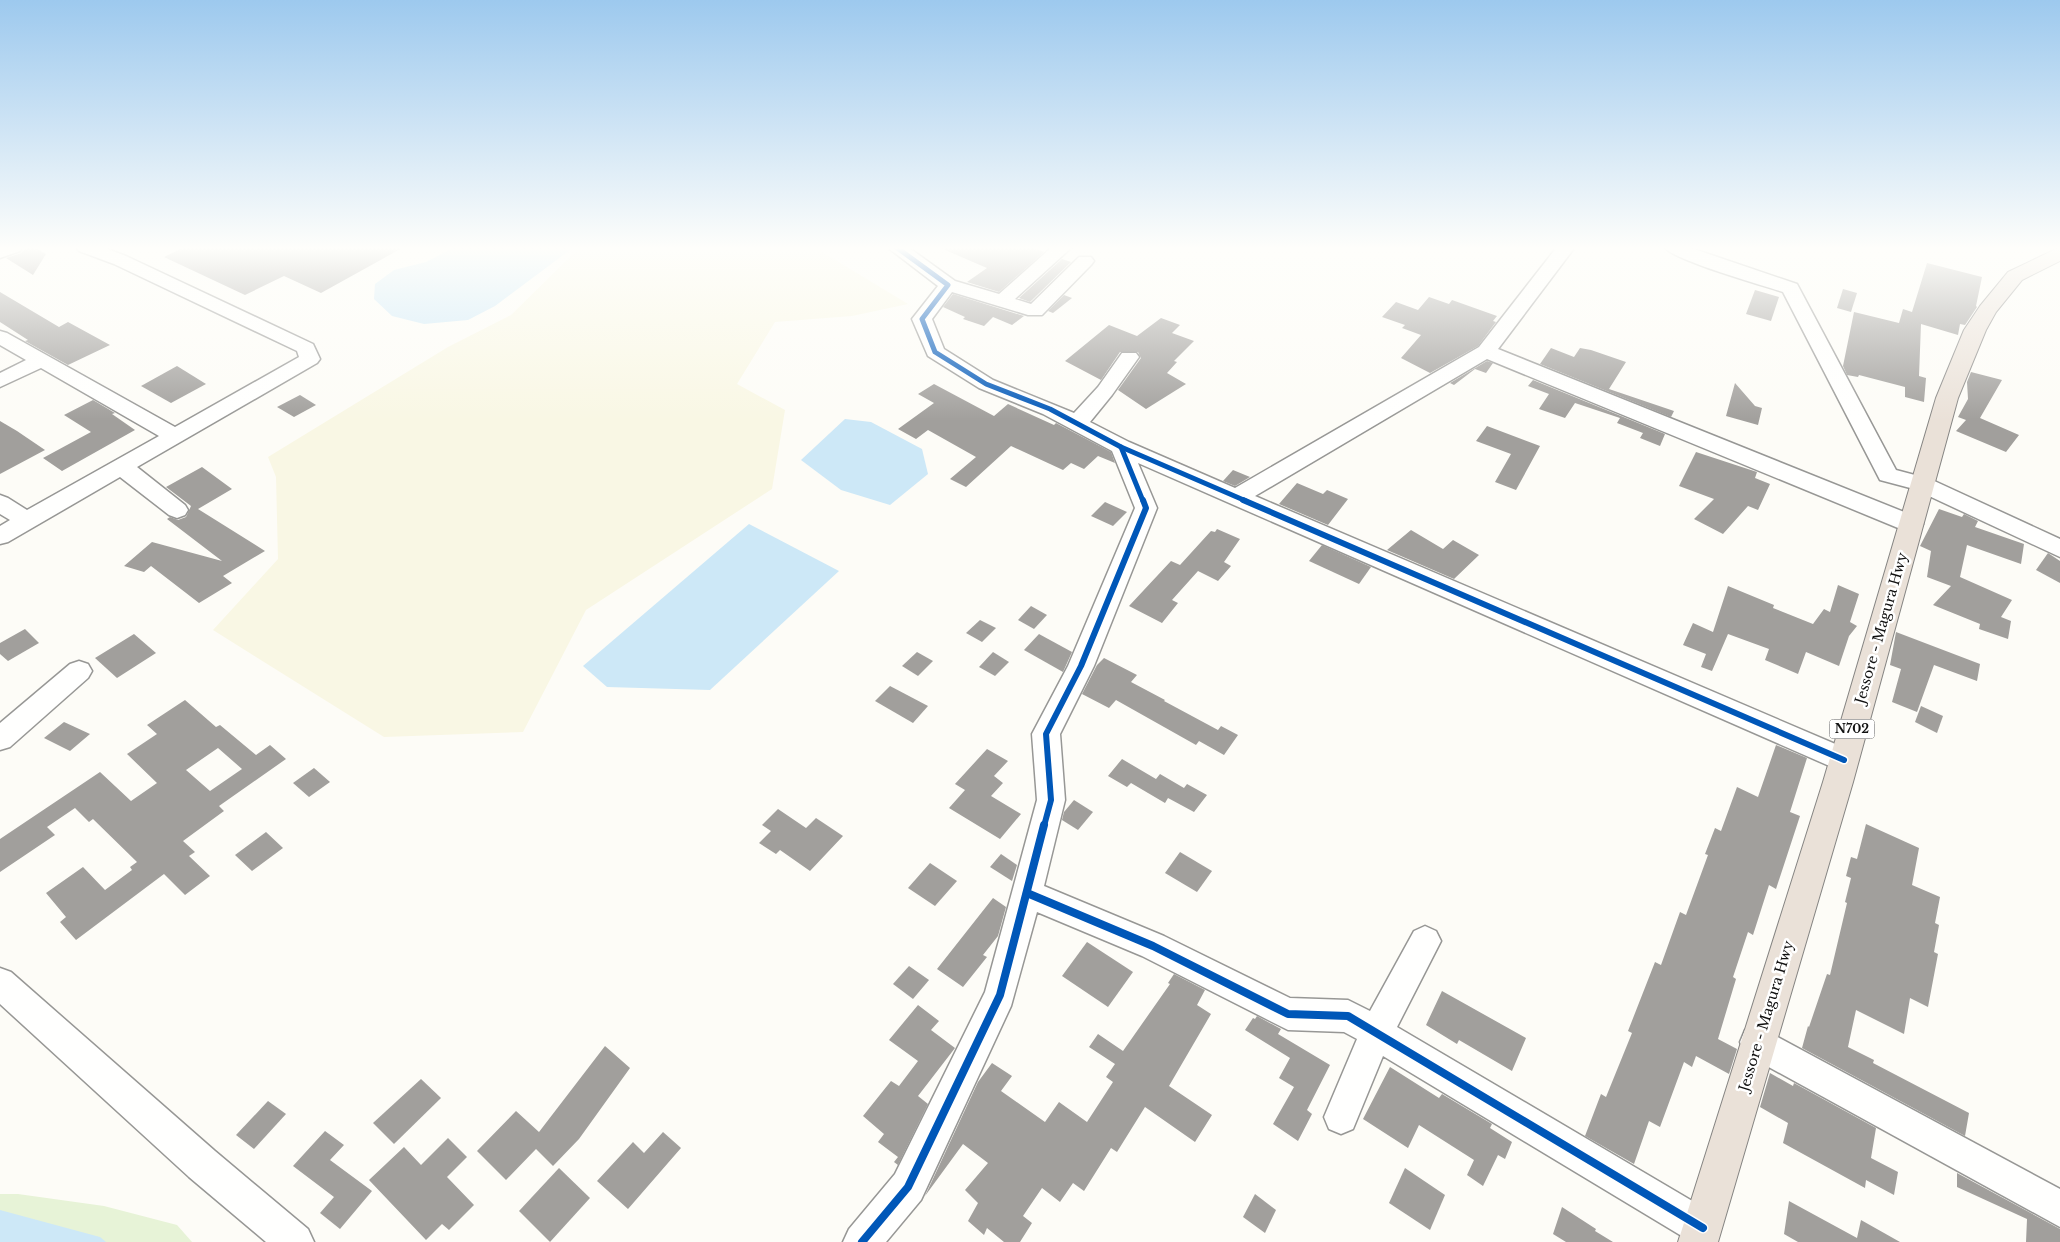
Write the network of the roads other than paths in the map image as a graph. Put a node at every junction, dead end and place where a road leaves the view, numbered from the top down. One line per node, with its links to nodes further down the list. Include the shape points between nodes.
1 (215, 305): 14 (street, via 306,348 310,359)
2 (933, 305): 13 (street, via 922,320 935,352 986,384)
3 (1013, 305): 4 (street, via 1035,311)
4 (1041, 305)
5 (1521, 305): 9 (street)
6 (1799, 305): 17 (street, via 1888,475)
7 (1991, 305): 17 (highway, Jessore - Magura Hwy / N702, via 1975,330 1947,398)
8 (0, 337): 11 (street)
9 (1486, 351): 18 (street); 22 (street)
10 (1129, 357): 13 (street)
11 (40, 360): 12 (street); 14 (street)
12 (0, 381)
13 (1077, 423): 15 (street)
14 (175, 436): 16 (street)
15 (1121, 447): 18 (street); 28 (street, via 1146,508 1081,666 1046,734 1051,800)
16 (122, 467): 20 (street); 21 (street)
17 (1922, 484): 22 (highway, Jessore - Magura Hwy / N702); 24 (street)
18 (1236, 496): 27 (street)
19 (0, 503): 21 (street)
20 (177, 510)
21 (27, 521): 23 (street)
22 (1911, 524): 27 (highway, Jessore - Magura Hwy / N702)
23 (0, 536)
24 (2060, 549)
25 (79, 671): 26 (street)
26 (0, 739)
27 (1844, 760): 32 (highway, Jessore - Magura Hwy / N702)
28 (1027, 893): 31 (street, via 1152,946 1288,1014 1348,1016); 37 (street, via 1000,995 908,1187)
29 (1425, 941): 31 (street)
30 (0, 983): 36 (street, via 202,1164)
31 (1376, 1033): 33 (street); 35 (street)
32 (1757, 1042): 34 (street); 35 (highway, Jessore - Magura Hwy / N702)
33 (1341, 1117)
34 (2060, 1209)
35 (1701, 1235)
36 (295, 1242)
37 (862, 1242)

